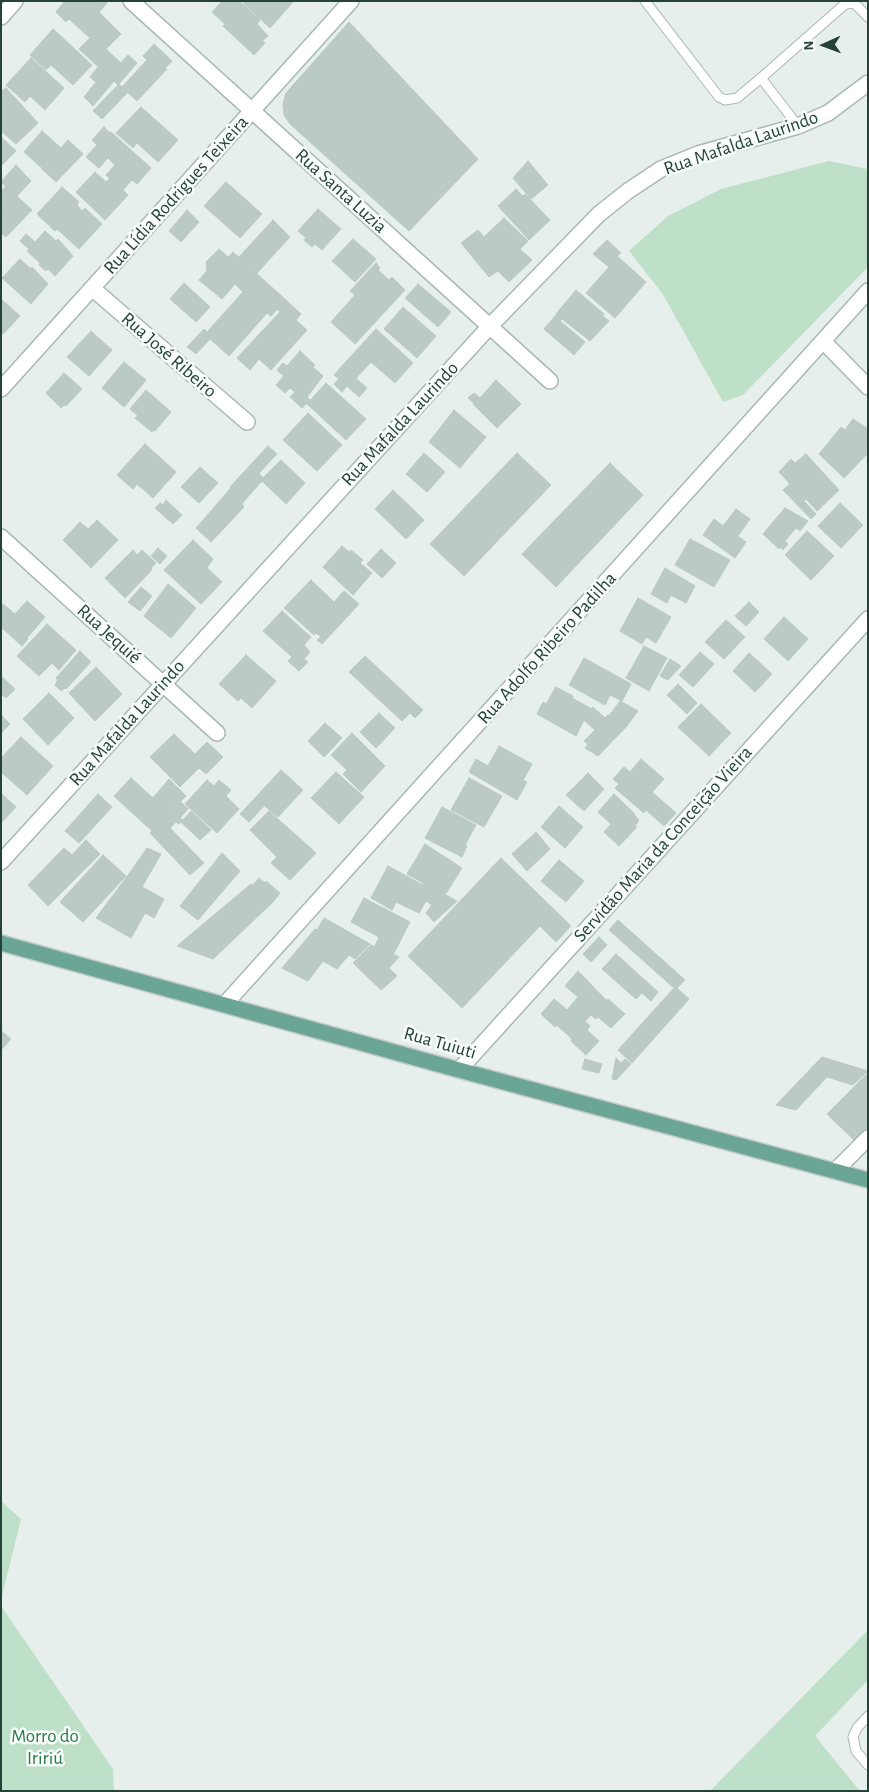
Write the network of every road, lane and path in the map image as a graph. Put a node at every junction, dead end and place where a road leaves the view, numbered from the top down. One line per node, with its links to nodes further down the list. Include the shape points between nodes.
1 (15, 1): 6 (street)
2 (131, 1): 10 (street, Rua Santa Luzia)
3 (350, 1): 10 (street, Rua Lídia Rodrigues Teixeira)
4 (646, 1): 8 (lane, via 719,97 724,100 737,98)
5 (855, 3): 7 (lane); 8 (lane, via 844,5)
6 (1, 17)
7 (868, 17)
8 (761, 78): 11 (lane)
9 (868, 82): 11 (street, Rua Mafalda Laurindo, via 828,113)
10 (252, 111): 12 (street, Rua Lídia Rodrigues Teixeira); 14 (street, Rua Santa Luzia)
11 (798, 126): 14 (street, Rua Mafalda Laurindo, via 698,154 661,169 600,214)
12 (92, 288): 18 (street, Rua Lídia Rodrigues Teixeira); 19 (street, Rua José Ribeiro)
13 (868, 291): 15 (street, Rua Adolfo Ribeiro Padilha)
14 (490, 326): 16 (street, Rua Santa Luzia); 22 (street, Rua Mafalda Laurindo)
15 (823, 341): 17 (street); 26 (street, Rua Adolfo Ribeiro Padilha)
16 (550, 381)
17 (868, 388)
18 (1, 390)
19 (247, 422)
20 (1, 537): 22 (street, Rua Jequié)
21 (868, 619): 27 (street, Servidão Maria da Conceição Vieira)
22 (163, 683): 23 (street, Rua Jequié); 24 (street, Rua Mafalda Laurindo)
23 (217, 733)
24 (1, 862)
25 (1, 943): 26 (main road, Rua Tuiuti)
26 (225, 1004): 27 (main road, Rua Tuiuti)
27 (459, 1070): 29 (main road, Rua Tuiuti)
28 (868, 1138): 29 (street)
29 (835, 1171): 30 (main road, Rua Tuiuti)
30 (868, 1180)
31 (868, 1716): 32 (lane, via 853,1737 856,1751)
32 (868, 1765)

